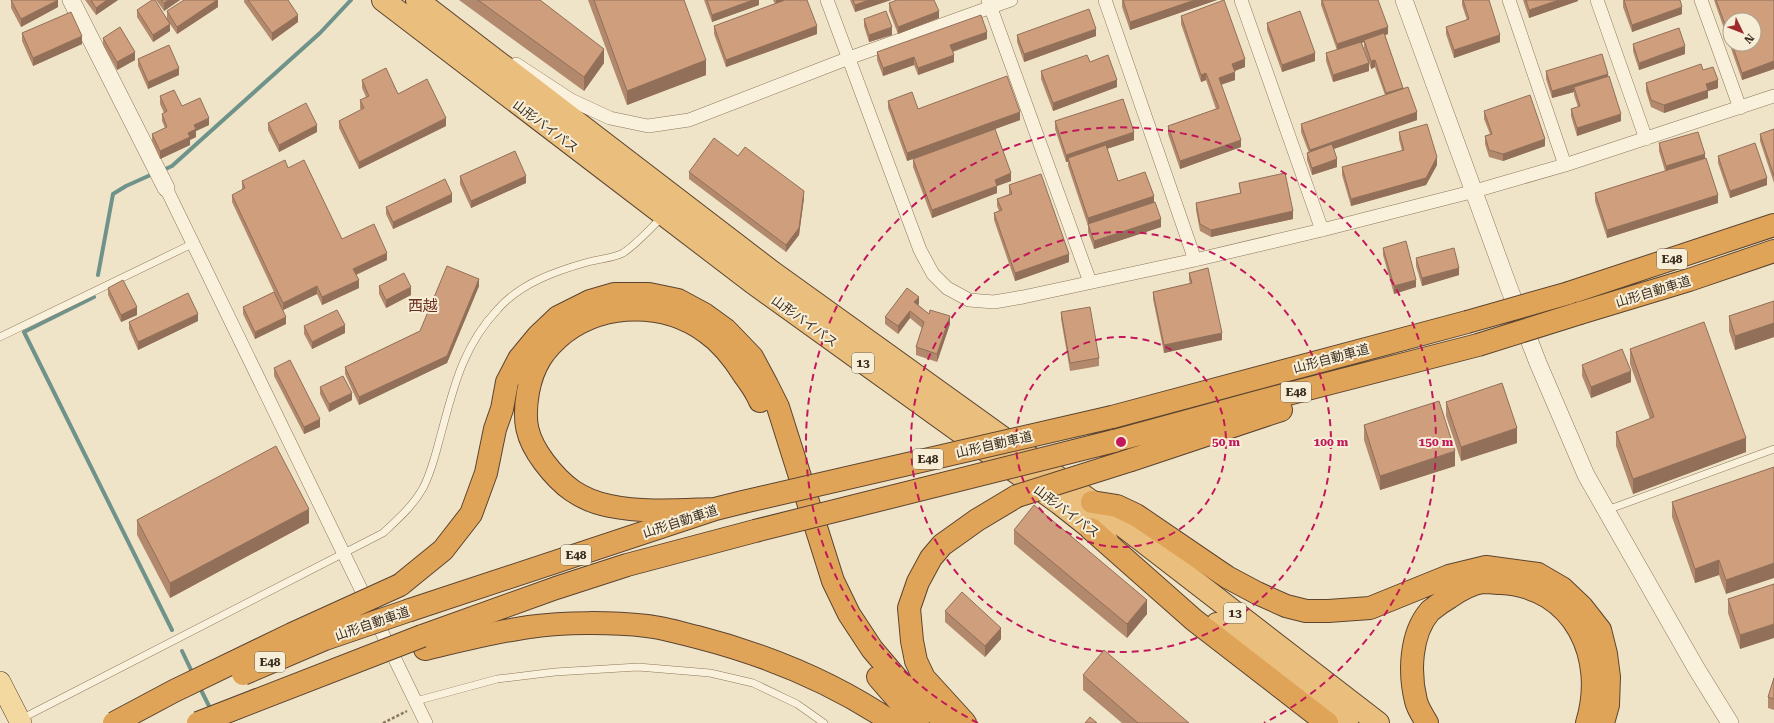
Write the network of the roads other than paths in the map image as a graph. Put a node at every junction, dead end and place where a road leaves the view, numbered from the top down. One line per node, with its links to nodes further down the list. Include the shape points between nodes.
1 (71, 0): 19 (street)
2 (383, 0): 21 (highway, 山形バイパス / 13)
3 (416, 0): 31 (highway, 山形バイパス / 13, via 772,272)
4 (420, 0): 14 (street, via 571,100 610,118 648,126 689,120)
5 (827, 0): 14 (street)
6 (1012, 0): 13 (street)
7 (1105, 0): 26 (street)
8 (1241, 0): 23 (street)
9 (1404, 0): 20 (street)
10 (1509, 0): 18 (street)
11 (1597, 0): 17 (street)
12 (1701, 0): 16 (street)
13 (989, 4): 14 (street); 27 (street)
14 (848, 58): 27 (street, via 920,250 933,274 947,288 969,300 994,302)
15 (1774, 96): 16 (street)
16 (1740, 108): 17 (street)
17 (1646, 139): 18 (street)
18 (1565, 165): 20 (street)
19 (166, 188): 24 (street)
20 (1475, 191): 23 (street); 33 (street, via 1538,363 1586,475)
21 (663, 216): 34 (highway, 山形バイパス / 13, via 1059,503); 35 (lane, via 622,253 572,266 548,276 523,288 498,308 478,334 463,360 434,461 423,488 408,510 383,532)
22 (1774, 225): 32 (highway, 山形自動車道 / E48, bridge, via 1569,293 1467,322 1112,417)
23 (1322, 230): 26 (street)
24 (192, 244): 28 (lane); 35 (street)
25 (1774, 251): 29 (highway, 山形自動車道 / E48, bridge)
26 (1195, 260): 27 (street)
27 (1090, 282)
28 (0, 337)
29 (1478, 345): 36 (highway, 山形自動車道 / E48, bridge, via 627,565 584,579); 48 (highway, bridge, via 1017,496 942,545 931,558 918,582 909,608 913,648 924,678)
30 (1774, 449): 33 (lane)
31 (1092, 502): 51 (highway, 山形バイパス / 13); 54 (highway, via 1117,506 1136,515 1227,577 1278,602 1306,611 1328,612 1370,608 1449,576 1486,568 1538,574 1562,588 1582,607 1600,630 1609,677 1608,705)
32 (715, 509): 41 (highway, 山形自動車道 / E48, bridge, via 325,639); 46 (highway, via 647,511 609,506 583,497 566,487 535,450 526,429 525,408 531,374 543,353 556,339 576,324 598,316 616,311 647,309 688,322 706,332 723,347 757,393 770,424 811,558 844,626 867,663)
33 (1607, 510): 55 (street)
34 (1091, 529): 49 (highway, via 1194,620); 50 (highway, 山形バイパス / 13)
35 (344, 551): 38 (street); 39 (lane)
36 (423, 643): 42 (highway, E48, bridge, via 330,672); 45 (highway, via 529,627 583,623 647,626 714,641 777,661 847,694)
37 (0, 682): 39 (main road)
38 (417, 703): 43 (street); 44 (lane, via 497,679 555,672 638,667 710,673 752,683 797,704)
39 (18, 722)
40 (114, 723): 47 (highway, bridge, via 292,634 400,586 443,550 471,514 486,473 507,382 519,359 558,317 590,301 614,294 649,294 678,300 726,330 752,357 778,407 833,580 849,614 872,649 900,682)
41 (134, 723)
42 (198, 723)
43 (426, 723)
44 (824, 723)
45 (893, 723)
46 (918, 723)
47 (947, 723)
48 (965, 723)
49 (1327, 723)
50 (1346, 723)
51 (1378, 723)
52 (1427, 723): 53 (highway, via 1416,702 1411,672 1415,645 1422,624 1431,611 1445,600 1464,588 1483,582 1522,585 1536,590 1568,613 1588,647 1593,672 1594,692)
53 (1587, 723)
54 (1603, 723)
55 (1730, 723)

